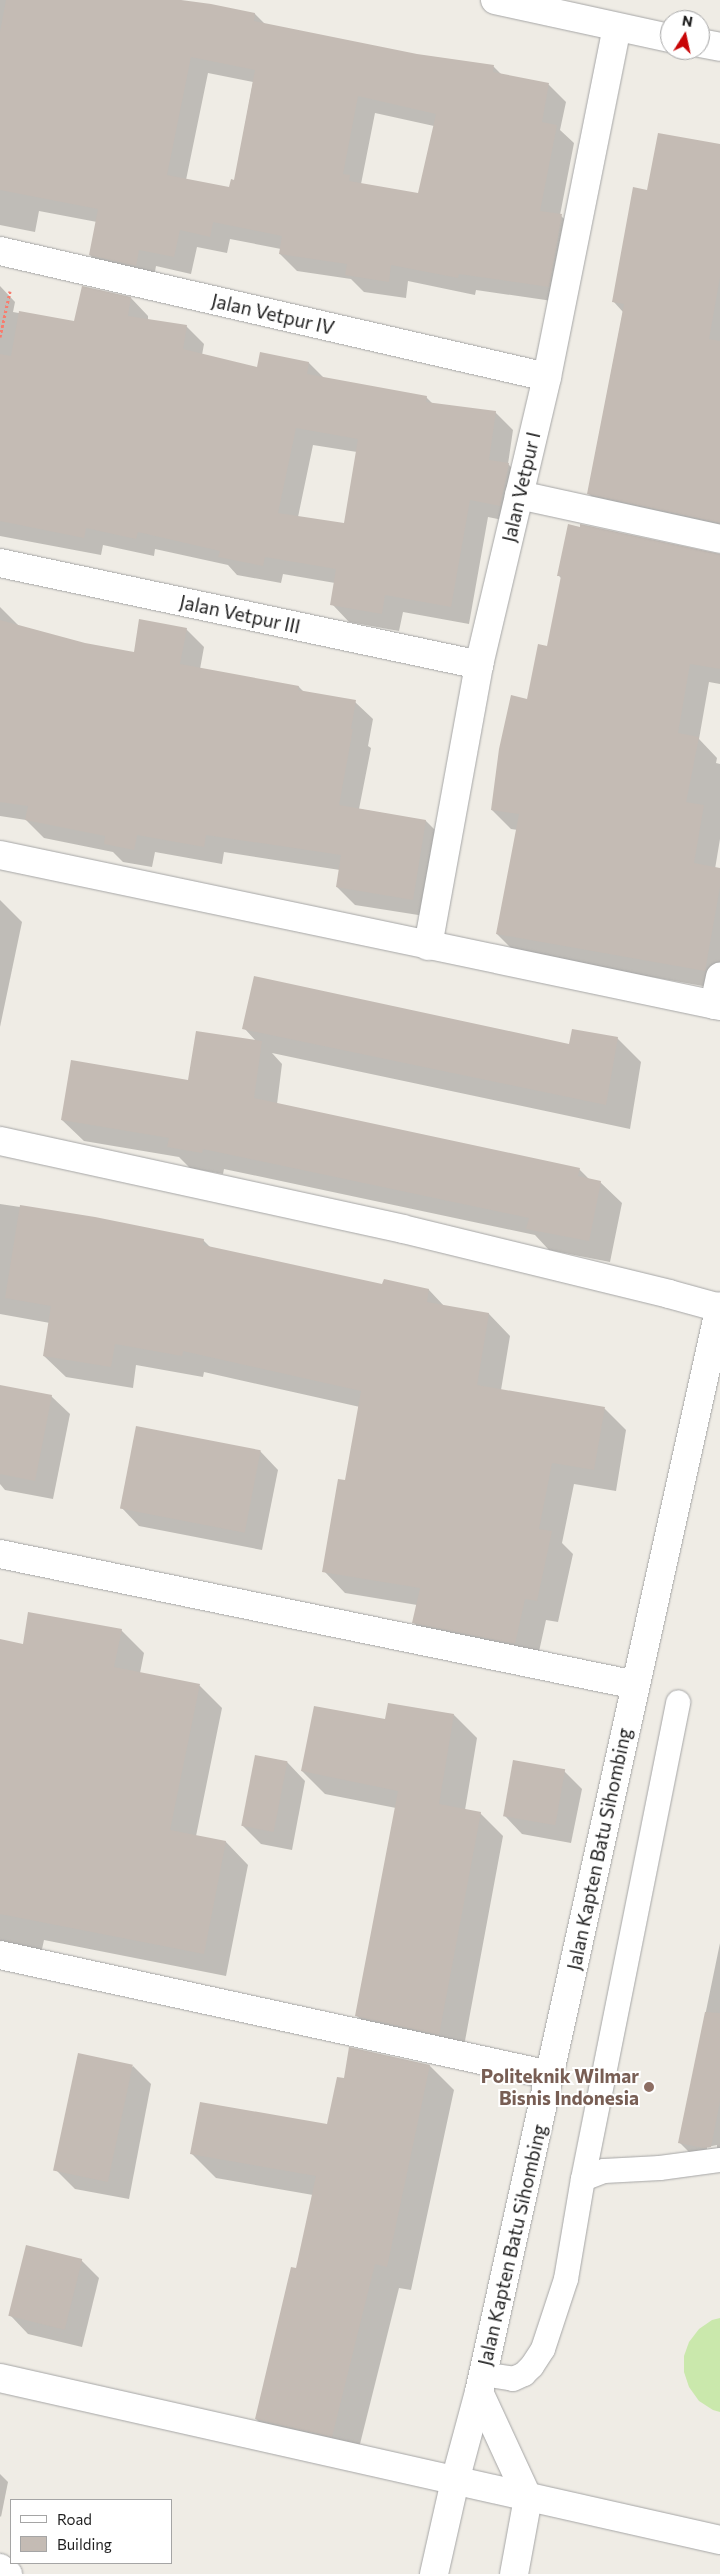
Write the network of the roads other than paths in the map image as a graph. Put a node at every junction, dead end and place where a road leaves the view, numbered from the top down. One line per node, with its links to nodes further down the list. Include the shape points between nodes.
1 (495, 0): 2 (street)
2 (617, 28): 3 (street); 5 (street, Jalan Vetpur I)
3 (660, 36)
4 (9, 254): 5 (street, Jalan Vetpur IV)
5 (547, 377): 6 (street, Jalan Vetpur I)
6 (519, 495): 7 (street); 9 (street, Jalan Vetpur I)
7 (720, 539)
8 (0, 563): 9 (street, Jalan Vetpur III)
9 (479, 665): 11 (street, Jalan Vetpur I)
10 (0, 855): 11 (street)
11 (428, 946): 13 (street)
12 (720, 977): 13 (street)
13 (717, 1006)
14 (0, 1141): 15 (street, via 393,1227)
15 (720, 1307): 17 (street, Jalan Kapten Batu Sihombing)
16 (0, 1554): 17 (street)
17 (636, 1685): 20 (street, Jalan Kapten Batu Sihombing)
18 (678, 1702): 22 (lane)
19 (0, 1955): 20 (street)
20 (550, 2075): 24 (street, Jalan Kapten Batu Sihombing)
21 (720, 2160): 22 (lane, via 604,2171)
22 (583, 2178): 24 (lane, via 566,2278 543,2349 524,2374 513,2379)
23 (0, 2378): 25 (street)
24 (481, 2383): 25 (street, Jalan Kapten Batu Sihombing); 26 (street, Jalan Kapten Batu Sihombing)
25 (455, 2481): 26 (street); 30 (street, Jalan Kapten Batu Sihombing)
26 (528, 2498): 27 (street); 31 (street)
27 (720, 2540)
28 (0, 2568): 29 (street)
29 (8, 2574)
30 (434, 2574)
31 (514, 2574)

